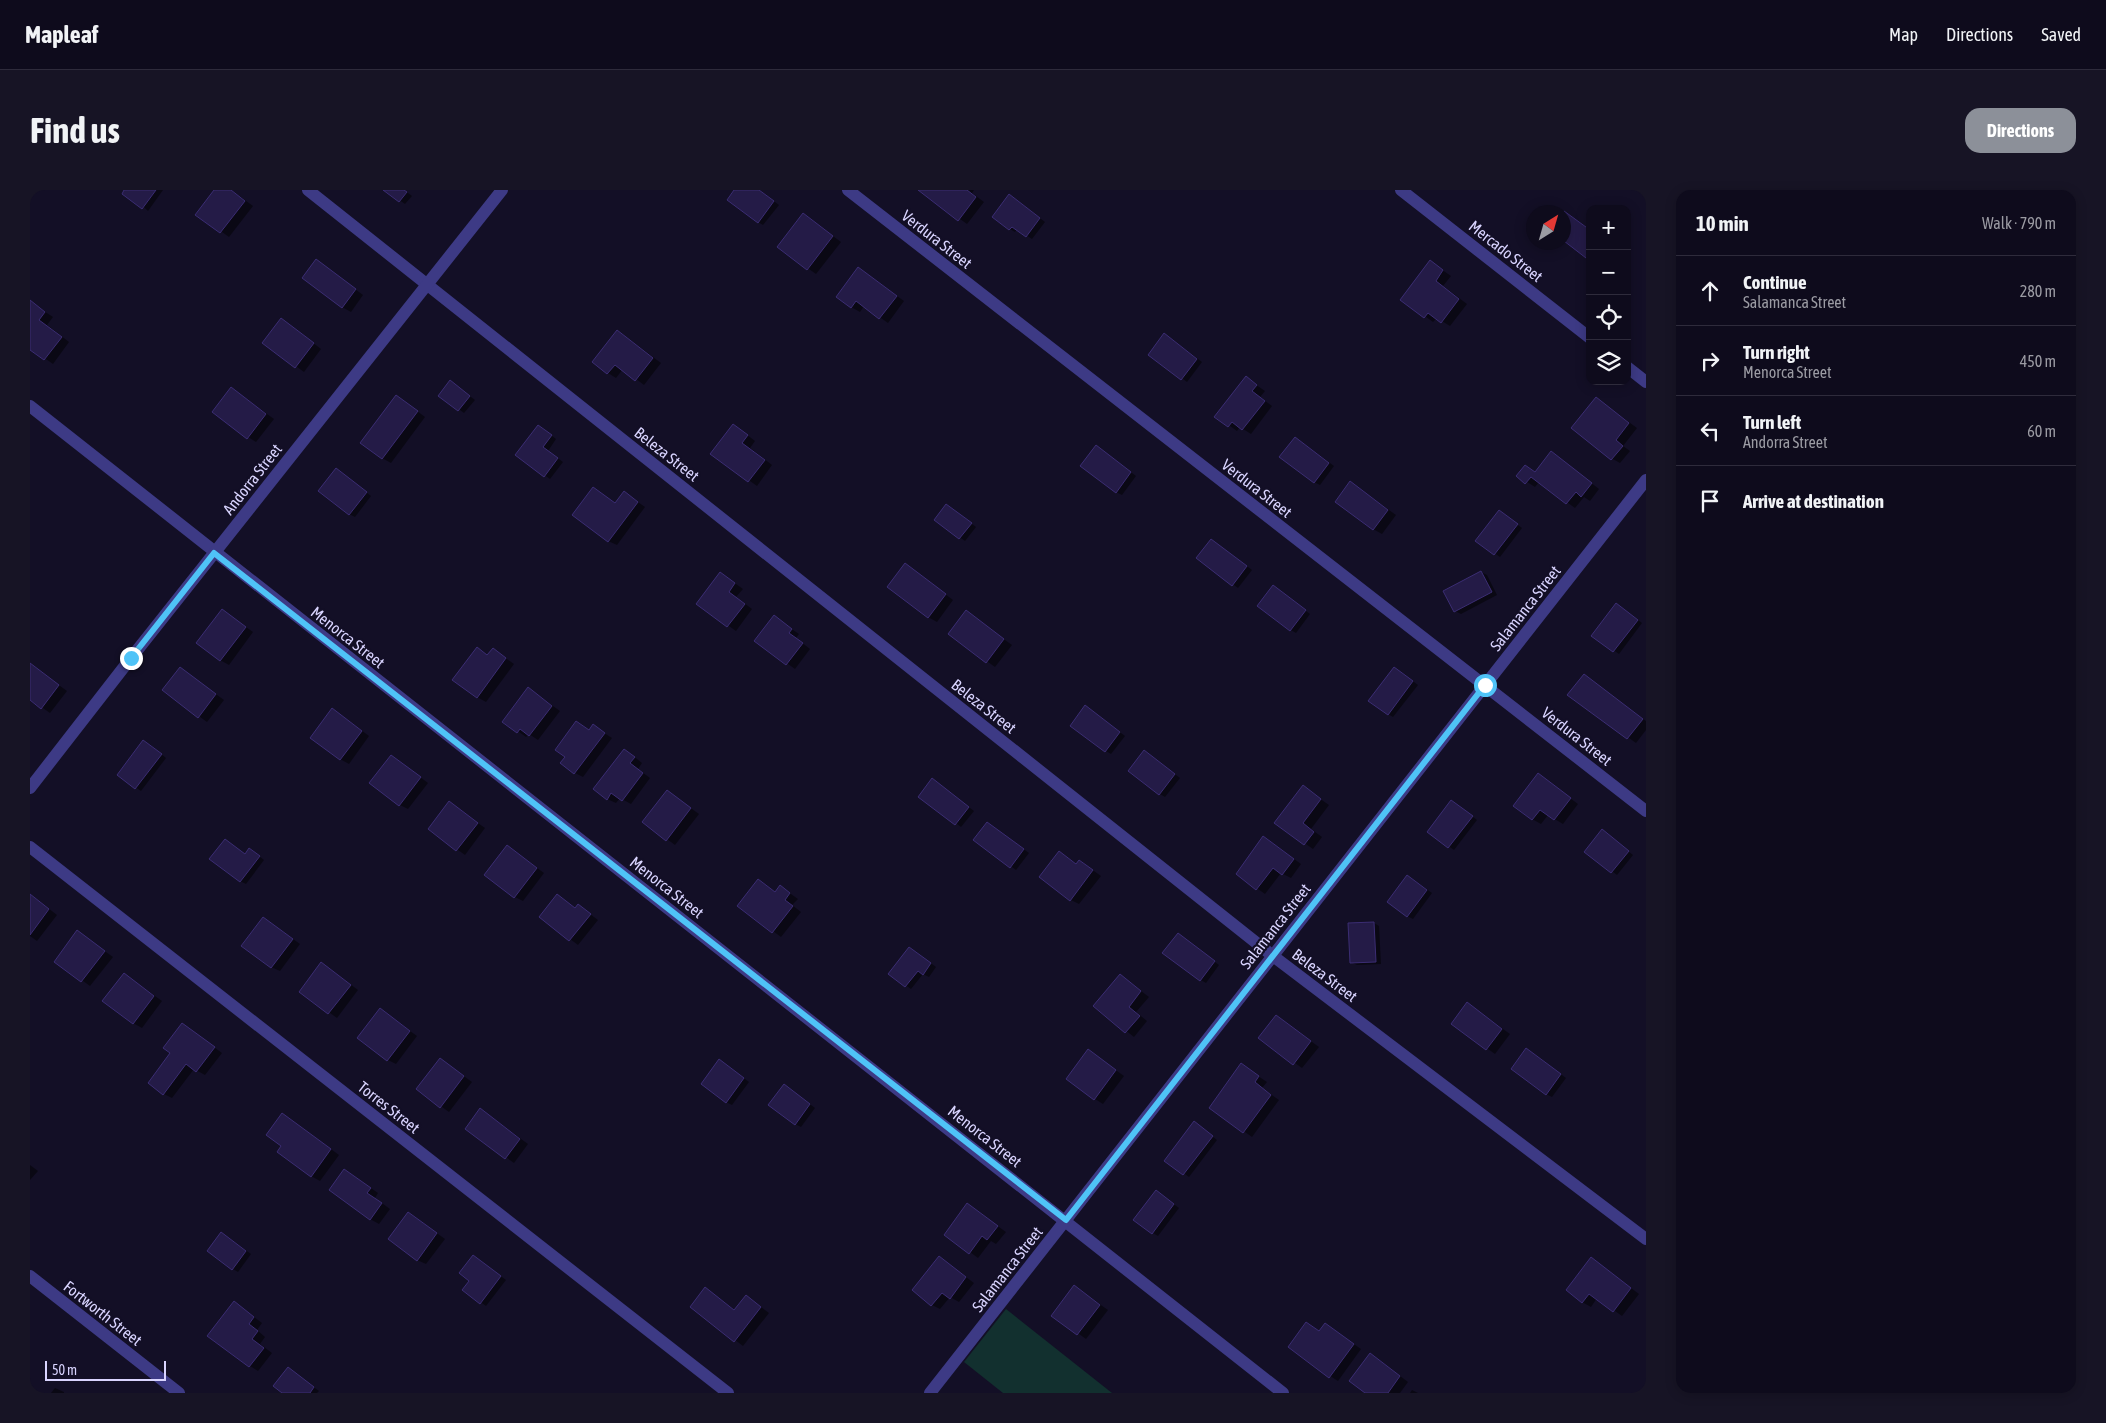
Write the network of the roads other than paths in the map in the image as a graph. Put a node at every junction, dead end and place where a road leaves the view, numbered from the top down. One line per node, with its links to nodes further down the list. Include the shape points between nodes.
1 (308, 190): 5 (street, Beleza Street)
2 (502, 190): 5 (street, Andorra Street)
3 (848, 190): 12 (street, Verdura Street)
4 (1401, 190): 6 (street, Mercado Street)
5 (427, 284): 11 (street, Andorra Street); 16 (street, Beleza Street)
6 (1586, 335)
7 (1631, 370): 8 (street)
8 (1646, 382)
9 (30, 406): 11 (street, Menorca Street)
10 (1646, 480): 12 (street, Salamanca Street)
11 (214, 553): 13 (street, Andorra Street); 17 (street, Menorca Street)
12 (1485, 685): 14 (street, Verdura Street); 16 (street, Salamanca Street)
13 (30, 788)
14 (1646, 811)
15 (30, 847): 21 (street, Torres Street)
16 (1272, 956): 17 (street, Salamanca Street); 18 (street, Beleza Street)
17 (1066, 1220): 22 (street, Salamanca Street); 23 (street, Menorca Street)
18 (1646, 1239)
19 (30, 1276): 20 (street, Fortworth Street)
20 (179, 1393)
21 (728, 1393)
22 (930, 1393)
23 (1283, 1393)

